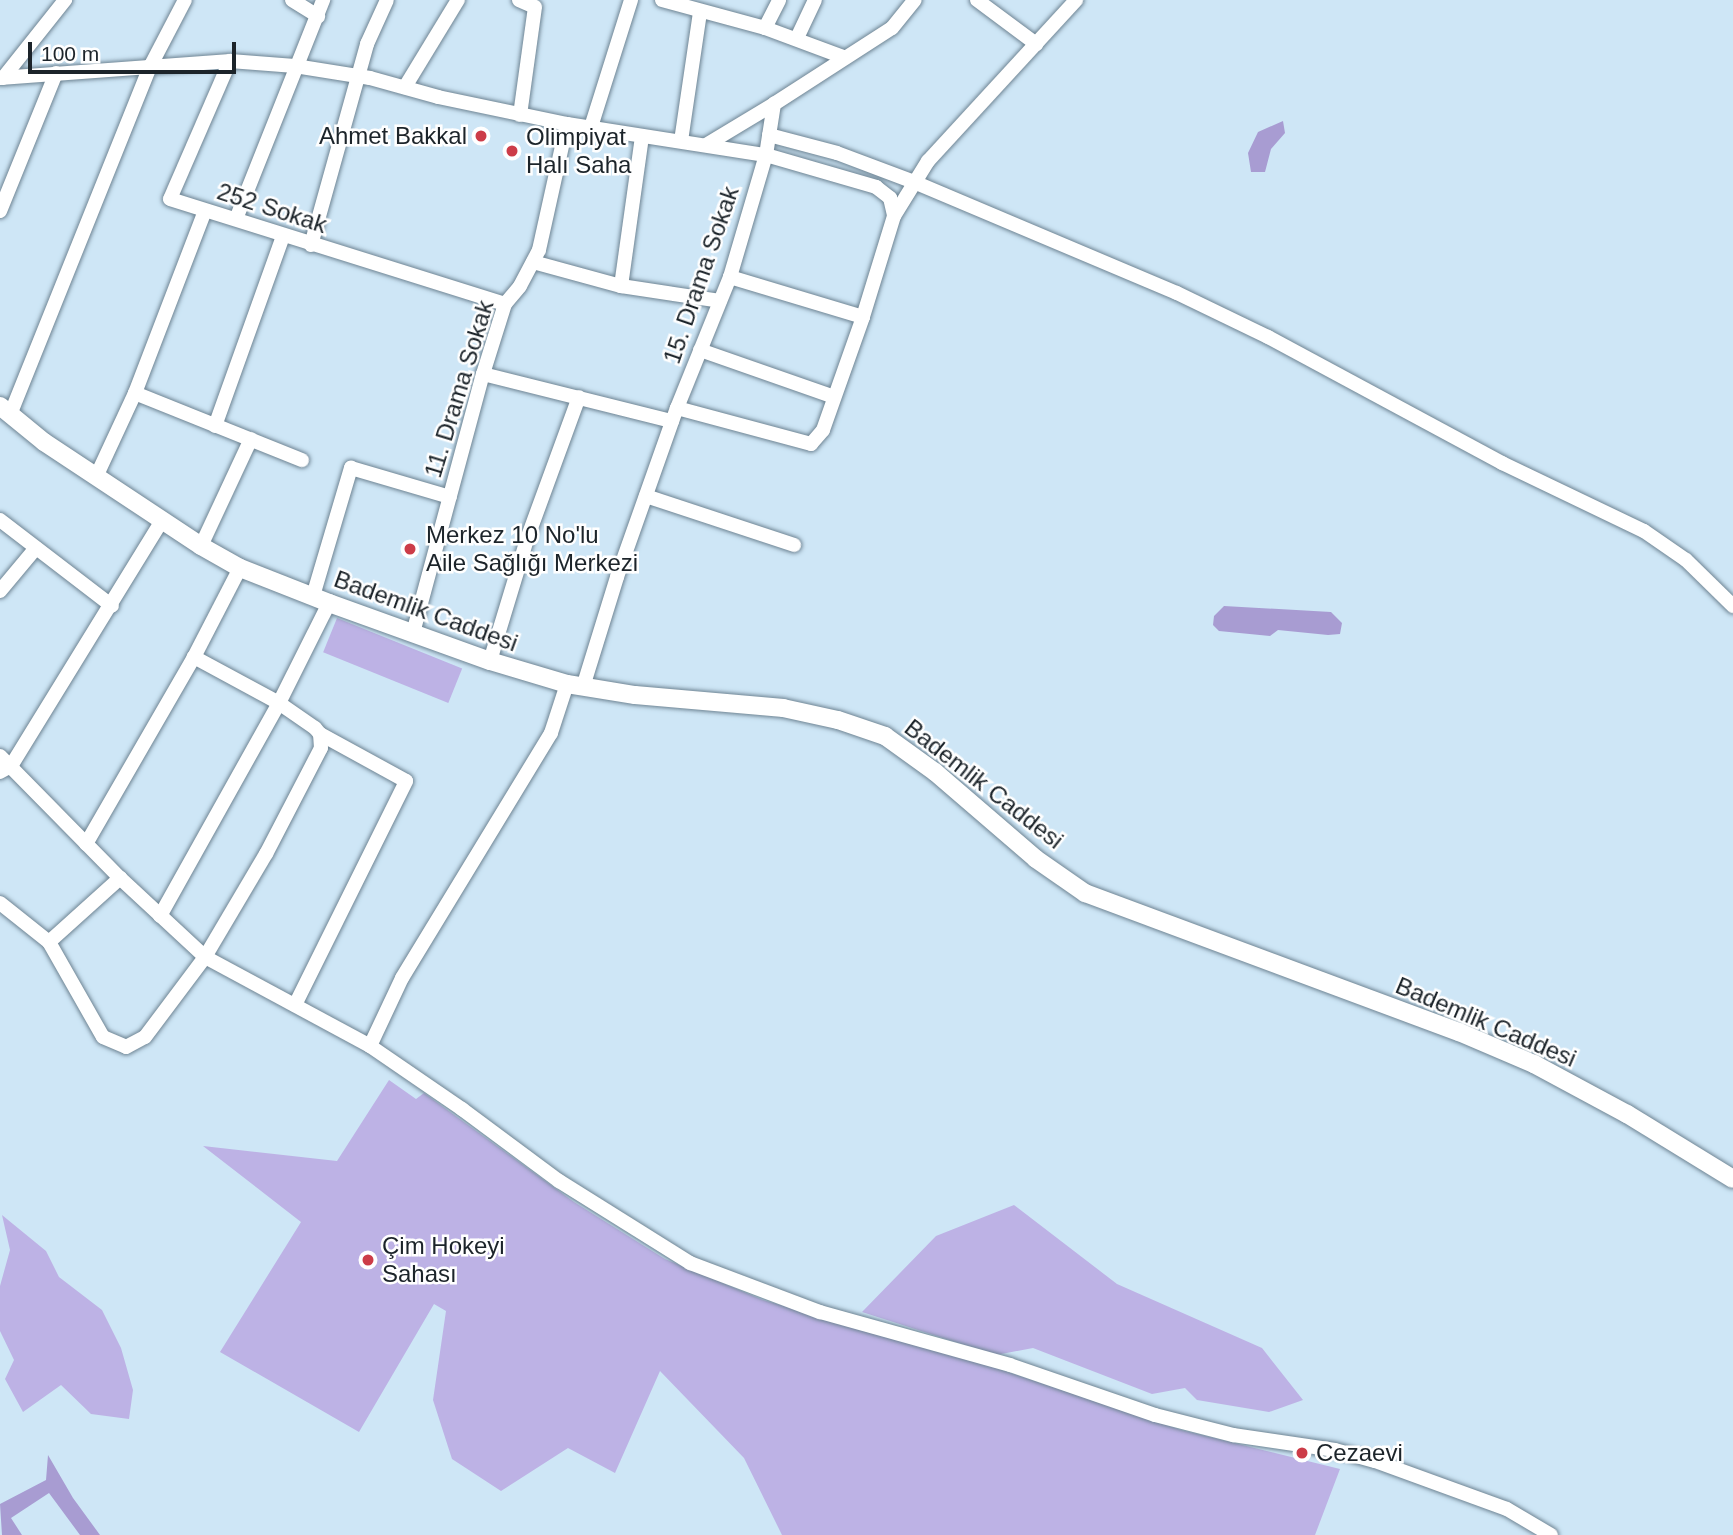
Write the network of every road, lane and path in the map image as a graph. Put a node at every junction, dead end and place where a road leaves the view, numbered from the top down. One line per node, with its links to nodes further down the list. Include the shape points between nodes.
1 (185, 0): 22 (street)
2 (292, 0): 16 (street)
3 (323, 0): 16 (street)
4 (387, 0): 25 (street)
5 (458, 0): 27 (street)
6 (519, 0): 29 (street, via 535,6)
7 (631, 0): 31 (street)
8 (662, 0): 15 (street)
9 (779, 0): 17 (street)
10 (815, 0): 18 (street)
11 (915, 0): 20 (street, via 892,29)
12 (977, 0): 19 (street)
13 (1076, 0): 19 (street)
14 (63, 1): 26 (street)
15 (700, 13): 17 (street); 34 (street)
16 (318, 16): 23 (street)
17 (765, 28): 18 (street)
18 (797, 38): 20 (street)
19 (1036, 44): 37 (street)
20 (843, 57): 28 (street)
21 (230, 61): 22 (street); 23 (street); 39 (street, 252 Sokak, via 170,199)
22 (151, 65): 24 (street); 55 (street)
23 (295, 66): 25 (street); 41 (street)
24 (55, 73): 26 (street); 38 (street)
25 (358, 75): 27 (street); 43 (street)
26 (1, 78)
27 (405, 87): 29 (street)
28 (774, 104): 32 (street, 15. Drama Sokak); 35 (street)
29 (520, 115): 30 (street)
30 (567, 124): 31 (street); 44 (street, 11. Drama Sokak)
31 (591, 127): 33 (street)
32 (769, 135): 36 (street, 15. Drama Sokak); 37 (street, via 837,153)
33 (642, 136): 34 (street); 46 (street)
34 (681, 141): 35 (street)
35 (706, 145): 36 (street)
36 (766, 155): 40 (street, via 876,187 890,198); 45 (street, 15. Drama Sokak)
37 (914, 182): 40 (street); 72 (street, via 1177,293 1502,463 1644,531 1686,560)
38 (0, 211)
39 (205, 211): 41 (street, 252 Sokak); 52 (street)
40 (894, 216): 49 (street)
41 (236, 219): 42 (street, 252 Sokak)
42 (283, 236): 43 (street, 252 Sokak); 57 (street)
43 (312, 244): 48 (street, 252 Sokak)
44 (533, 262): 46 (street); 48 (street, 11. Drama Sokak)
45 (730, 277): 47 (street, 15. Drama Sokak); 49 (street)
46 (621, 286): 47 (street)
47 (720, 301): 50 (street, 15. Drama Sokak)
48 (505, 304): 51 (street, 11. Drama Sokak)
49 (863, 317): 54 (street)
50 (700, 350): 54 (street); 56 (street, 15. Drama Sokak)
51 (483, 374): 53 (street); 62 (street, 11. Drama Sokak)
52 (135, 393): 57 (street); 60 (street)
53 (579, 397): 56 (street); 75 (street, via 527,540)
54 (834, 397): 56 (street, via 823,430 811,444)
55 (5, 410): 60 (street, Bademlik Caddesi)
56 (674, 415): 61 (street, 15. Drama Sokak)
57 (215, 426): 58 (street)
58 (251, 439): 59 (street); 65 (street)
59 (302, 460)
60 (96, 477): 64 (street, Bademlik Caddesi)
61 (646, 496): 66 (street); 76 (street, 15. Drama Sokak)
62 (450, 497): 70 (street, via 351,468); 73 (street, 11. Drama Sokak)
63 (0, 520): 67 (street)
64 (162, 521): 65 (street, Bademlik Caddesi); 71 (street)
65 (201, 545): 68 (street, Bademlik Caddesi)
66 (794, 545)
67 (36, 548): 69 (street); 71 (street)
68 (240, 568): 70 (street, Bademlik Caddesi); 74 (street)
69 (0, 591)
70 (321, 600): 73 (street, Bademlik Caddesi); 77 (street)
71 (112, 606): 79 (street)
72 (1733, 606)
73 (413, 632): 75 (street, Bademlik Caddesi)
74 (194, 657): 77 (street); 80 (street)
75 (490, 661): 76 (street, Bademlik Caddesi)
76 (575, 685): 87 (street, 15. Drama Sokak, via 551,733 402,978); 88 (street, Bademlik Caddesi, via 783,708 885,736 935,772 1036,859 1085,892 1534,1064)
77 (279, 703): 78 (street); 83 (street)
78 (320, 734): 85 (street, via 319,755); 86 (street, via 406,781)
79 (4, 765): 80 (street)
80 (86, 844): 81 (street)
81 (120, 878): 83 (street); 84 (street)
82 (0, 903): 84 (street)
83 (160, 916): 85 (street)
84 (49, 942): 85 (street, via 103,1037 126,1047 145,1037)
85 (205, 957): 86 (street)
86 (295, 1006): 87 (street)
87 (370, 1046): 89 (street, via 559,1181 690,1263 820,1312 998,1362 1155,1415 1233,1435 1335,1450 1375,1461 1507,1510)
88 (1733, 1179)
89 (1552, 1535)

